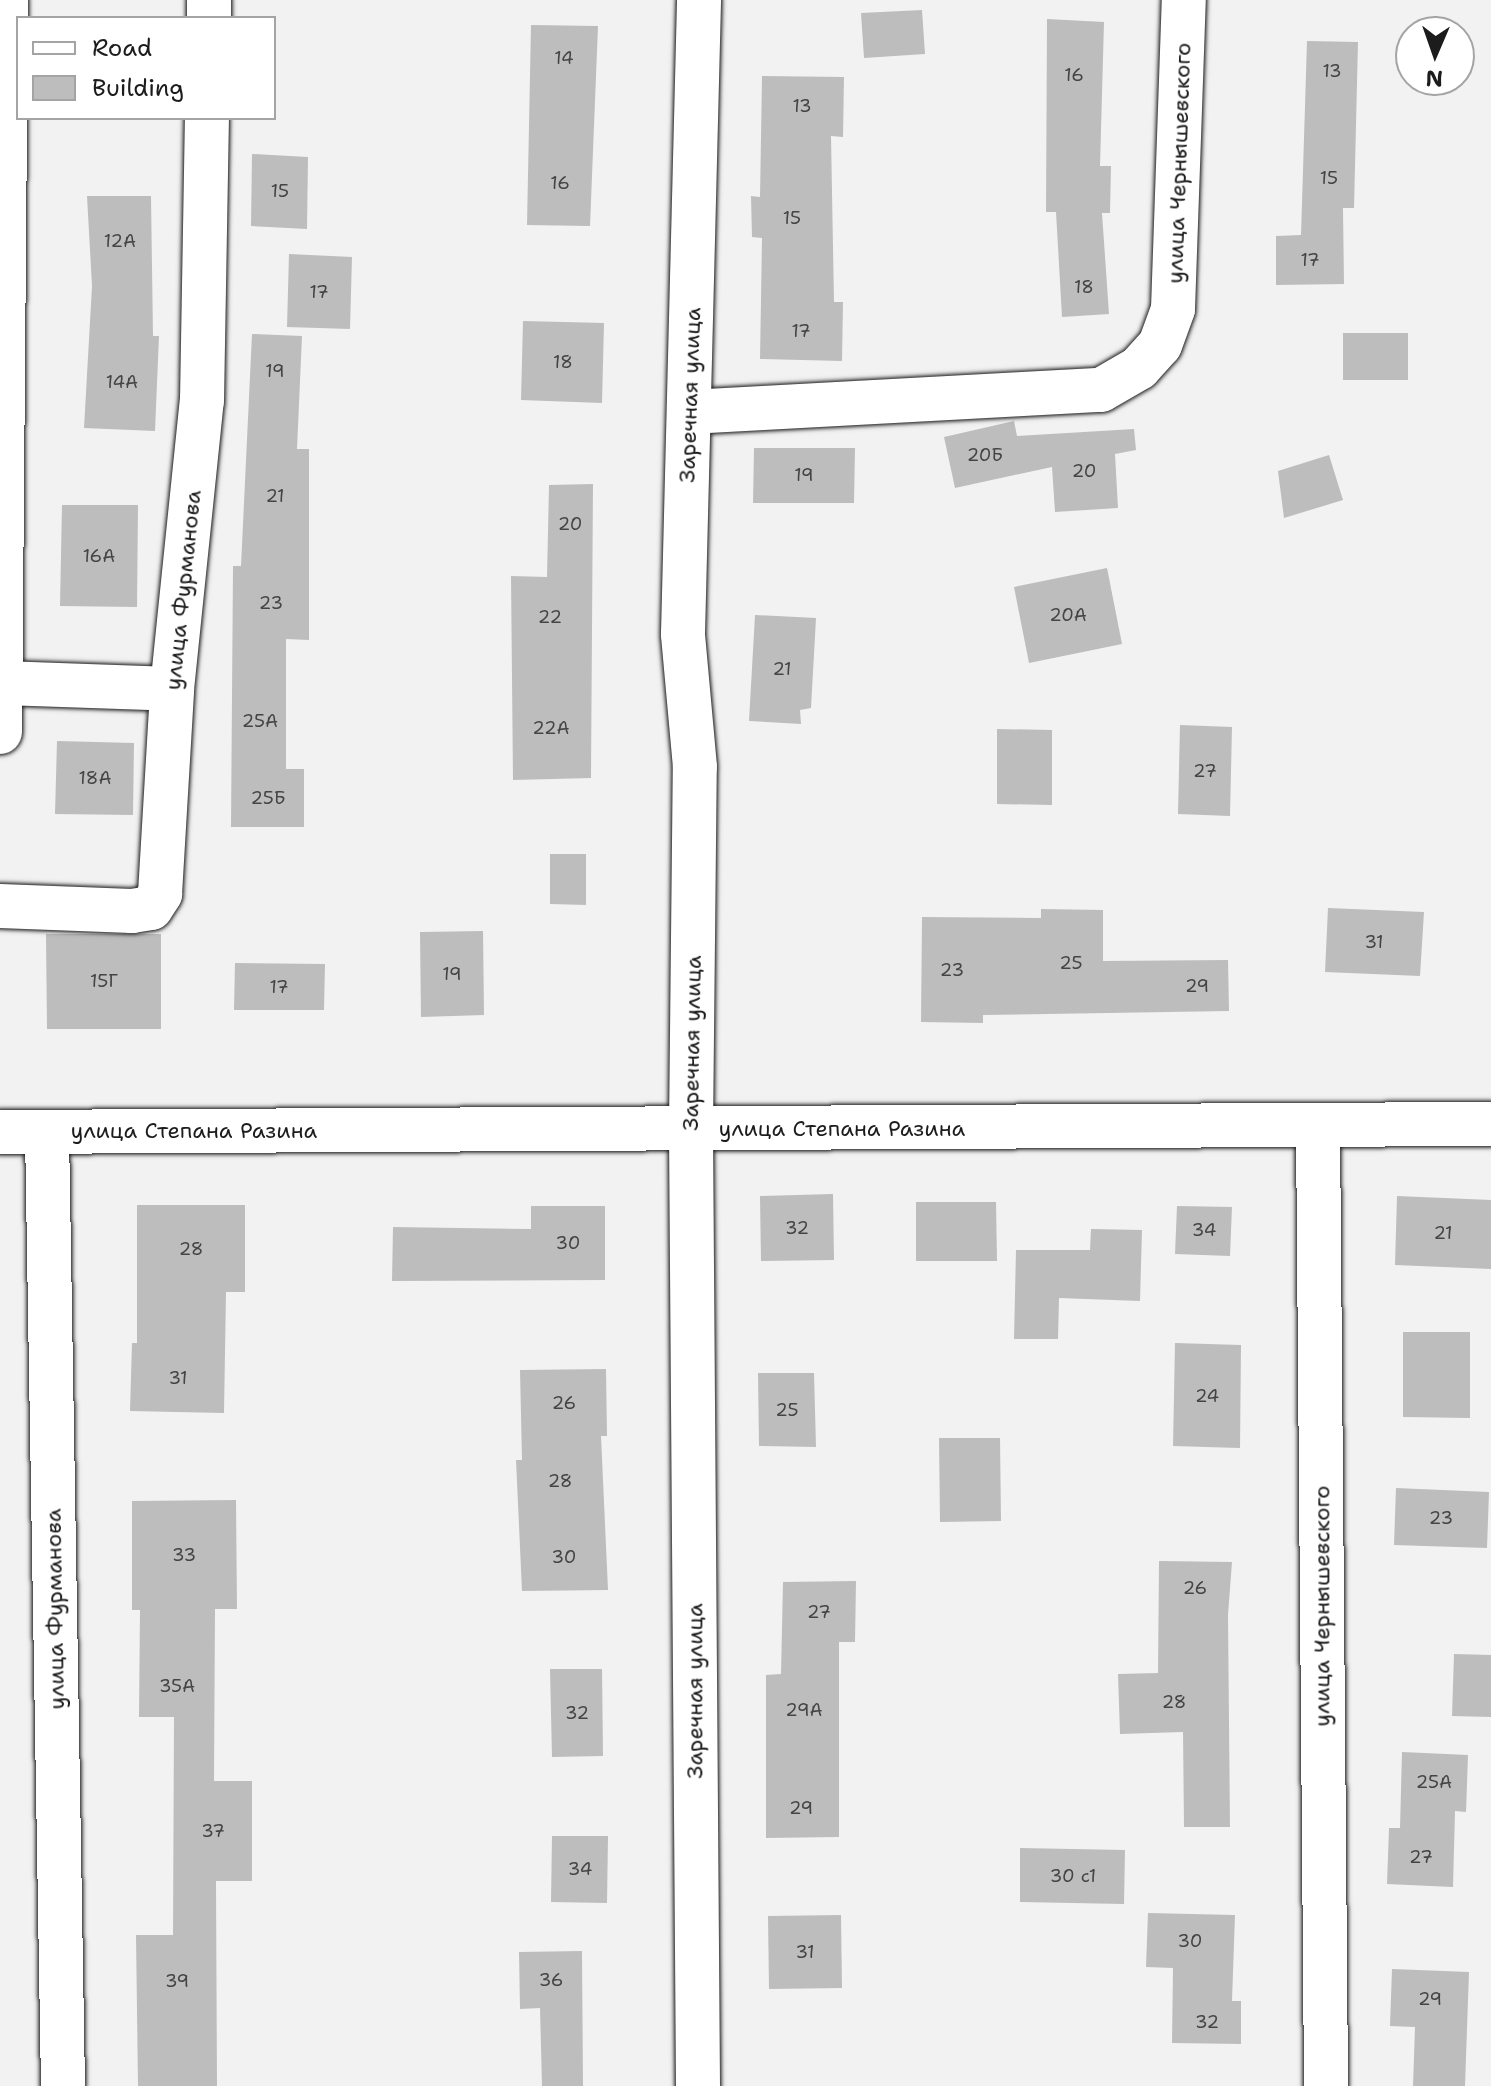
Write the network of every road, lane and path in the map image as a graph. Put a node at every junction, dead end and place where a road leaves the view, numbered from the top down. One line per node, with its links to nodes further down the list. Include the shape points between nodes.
1 (6, 0): 6 (street)
2 (699, 0): 5 (street, Заречная улица)
3 (1184, 0): 5 (street, улица Чернышевского, via 1173,309 1160,345 1139,368 1101,390)
4 (207, 120): 7 (street, улица Фурманова, via 202,401)
5 (689, 412): 12 (street, Заречная улица, via 683,634 695,767)
6 (4, 683): 7 (street); 8 (street)
7 (172, 689): 9 (street, улица Фурманова, via 160,894 151,908)
8 (0, 732)
9 (0, 906)
10 (1491, 1124): 11 (street, улица Степана Разина)
11 (1318, 1127): 12 (street, улица Степана Разина); 17 (street, улица Чернышевского)
12 (691, 1129): 14 (street, улица Степана Разина); 16 (street, Заречная улица)
13 (0, 1132): 14 (street, улица Степана Разина)
14 (47, 1132): 15 (street, улица Фурманова)
15 (63, 2086)
16 (698, 2086)
17 (1326, 2086)

